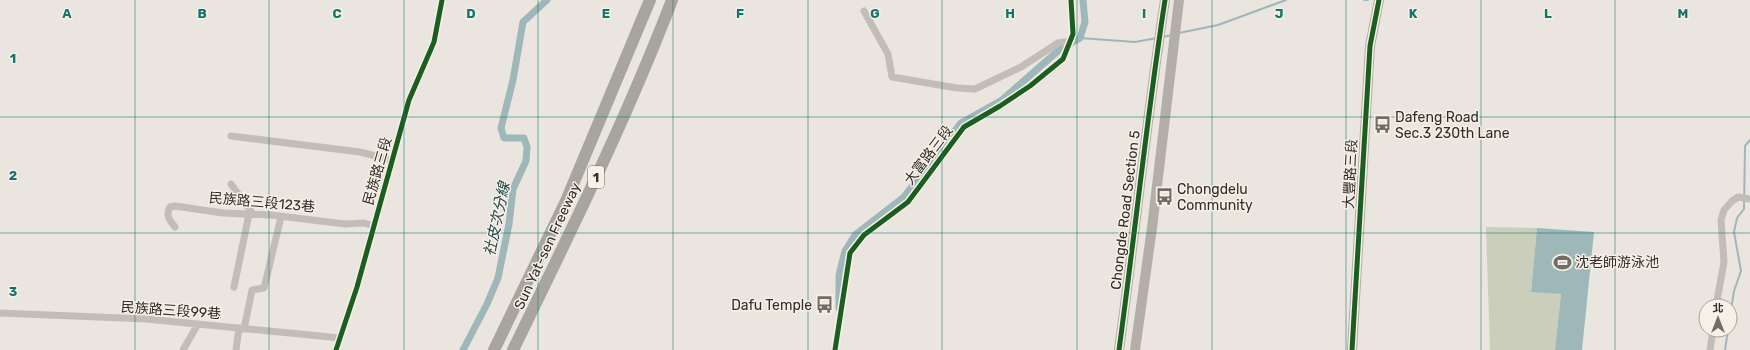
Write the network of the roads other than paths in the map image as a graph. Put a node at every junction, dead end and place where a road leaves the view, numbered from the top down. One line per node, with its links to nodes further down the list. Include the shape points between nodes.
1 (442, 0): 11 (street, 民族路三段, via 434,42 409,100)
2 (650, 0): 28 (highway, Sun Yat-sen Freeway / 1, via 566,201)
3 (672, 0): 29 (highway, Sun Yat-sen Freeway / 1, via 600,170)
4 (1071, 0): 9 (street, 大富路三段)
5 (1165, 0): 31 (street, Chongde Road Section 5, via 1153,74)
6 (1179, 0): 32 (street, Chongde Road Section 5, via 1152,228)
7 (1379, 0): 33 (street, 大豐路三段, via 1370,46)
8 (864, 11): 9 (street, via 888,54 892,77 957,88 975,89 984,86 1021,67 1058,43)
9 (1071, 41): 30 (street, 大富路三段, via 1063,59 1030,86 964,127 908,202 864,235 850,253)
10 (231, 136): 11 (street, 民族路三段, via 360,152)
11 (392, 160): 16 (street, 民族路三段)
12 (231, 184): 14 (street)
13 (1750, 199): 19 (street, via 1738,197 1724,210 1721,220 1724,262)
14 (251, 214): 15 (street, 民族路三段123巷); 17 (street, 民族路三段123巷, via 222,213 175,206 168,212 169,219); 18 (street)
15 (281, 217): 16 (street, 民族路三段123巷, via 345,224 364,223); 22 (street, via 264,288 252,290)
16 (374, 226): 23 (street, 民族路三段)
17 (175, 227)
18 (234, 287)
19 (1717, 298)
20 (0, 313): 21 (street, 民族路三段99巷, via 146,319)
21 (198, 324): 22 (street, 民族路三段99巷); 25 (street)
22 (241, 328): 23 (street, 民族路三段99巷); 26 (street)
23 (340, 338): 27 (street, 民族路三段)
24 (1712, 338): 34 (street)
25 (183, 350)
26 (236, 350)
27 (336, 350)
28 (494, 350)
29 (513, 350)
30 (835, 350)
31 (1119, 350)
32 (1134, 350)
33 (1352, 350)
34 (1710, 350)

